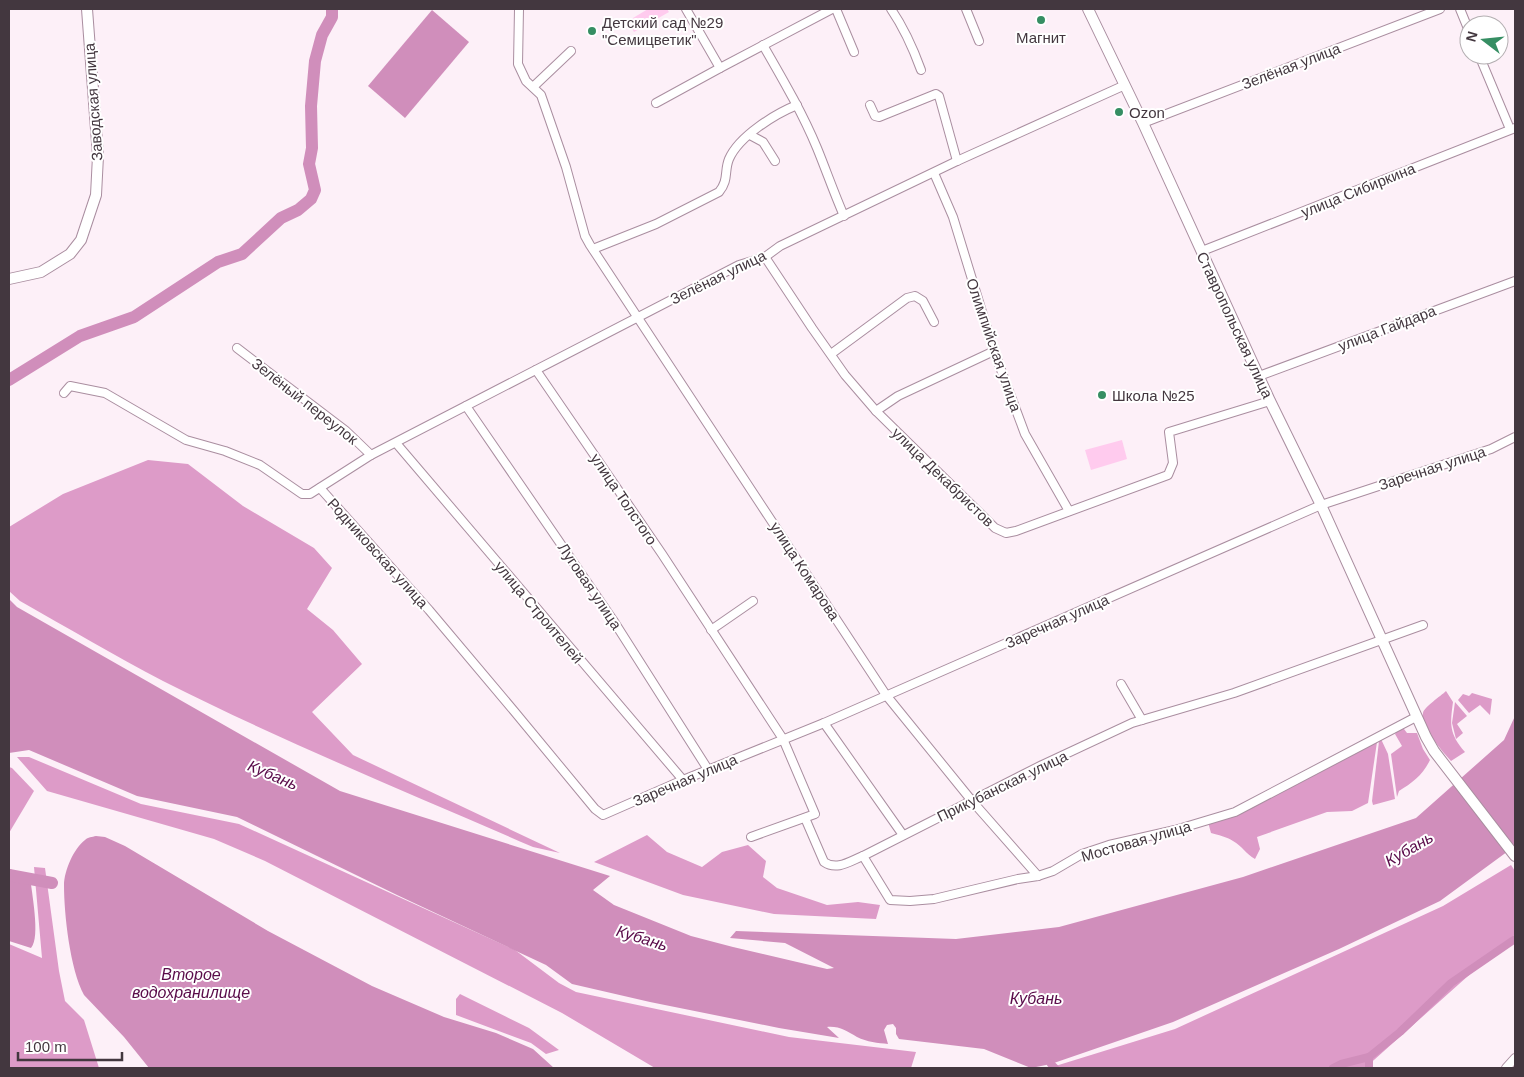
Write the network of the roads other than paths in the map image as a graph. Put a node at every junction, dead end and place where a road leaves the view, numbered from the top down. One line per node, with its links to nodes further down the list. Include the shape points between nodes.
1 (87, 9): 32 (main road, Заводская улица, via 98,156 96,195 81,240 70,254 42,272)
2 (519, 9): 18 (street, улица Комарова, via 518,64 526,82)
3 (686, 9): 15 (street)
4 (832, 9): 11 (street)
5 (836, 9): 13 (street)
6 (891, 9): 16 (street, via 909,39)
7 (966, 9): 10 (street)
8 (1088, 9): 17 (main road, Ставропольская улица)
9 (1440, 9): 22 (street, Зелёная улица)
10 (978, 42)
11 (763, 45): 15 (street); 20 (street)
12 (572, 51): 18 (street)
13 (854, 52)
14 (1483, 65): 23 (street)
15 (720, 68): 19 (street)
16 (921, 70)
17 (1125, 85): 22 (main road, Ставропольская улица); 26 (street, Зелёная улица)
18 (532, 87): 29 (street, улица Комарова, via 541,95 585,236)
19 (656, 103)
20 (797, 105): 24 (street, via 780,112); 28 (street)
21 (870, 105): 26 (street, via 875,116 879,117 936,94)
22 (1143, 123): 30 (main road, Ставропольская улица)
23 (1512, 129): 30 (street, улица Сибиркина)
24 (750, 134): 25 (street, via 763,142); 29 (street, via 729,160 725,185 719,192 656,224)
25 (775, 161)
26 (958, 161): 27 (street, Зелёная улица)
27 (934, 173): 28 (street, Зелёная улица); 37 (street, Олимпийская улица, via 953,217)
28 (844, 216): 31 (street, Зелёная улица, via 780,246)
29 (593, 249): 34 (street, улица Комарова)
30 (1202, 251): 40 (main road, Ставропольская улица)
31 (765, 257): 34 (street, Зелёная улица, via 739,265); 38 (street, улица Декабристов)
32 (9, 279)
33 (1515, 280): 40 (street, улица Гайдара)
34 (638, 317): 39 (street, Зелёная улица); 56 (street, улица Комарова)
35 (934, 322): 38 (street, via 923,301 915,296 907,298)
36 (237, 348): 47 (street, Зелёный переулок, via 346,431)
37 (994, 351): 44 (street, via 898,396); 50 (street, Олимпийская улица, via 1025,434)
38 (831, 354): 44 (street, улица Декабристов)
39 (536, 370): 43 (street, Зелёная улица); 53 (street, улица Толстого)
40 (1259, 376): 42 (main road, Ставропольская улица)
41 (64, 393): 48 (street, Родниковская улица, via 70,386 105,393 186,440 260,465 302,494 310,494)
42 (1270, 401): 49 (main road, Ставропольская улица); 50 (street, улица Декабристов, via 1169,432 1173,463 1168,475)
43 (466, 406): 46 (street, Зелёная улица); 61 (street, Луговая улица, via 613,620)
44 (876, 411): 50 (street, улица Декабристов, via 995,528 1006,533 1016,531)
45 (1515, 436): 49 (street, Заречная улица, via 1491,449)
46 (396, 443): 47 (street, Зелёная улица); 62 (street, улица Строителей)
47 (371, 455): 48 (street, Зелёная улица)
48 (320, 488): 64 (street, Родниковская улица, via 429,610)
49 (1322, 505): 54 (main road, Ставропольская улица); 56 (street, Заречная улица)
50 (1069, 511)
51 (753, 601): 53 (street)
52 (1423, 625): 54 (street)
53 (711, 630): 60 (street, улица Толстого)
54 (1382, 640): 57 (main road, Ставропольская улица); 58 (street, Прикубанская улица, via 1234,693)
55 (1121, 684): 58 (street)
56 (886, 695): 59 (street, Заречная улица); 63 (street, улица Комарова)
57 (1416, 717): 69 (main road, Ставропольская улица, via 1443,762); 70 (street, Мостовая улица, via 1235,812 1109,845 1082,854)
58 (1142, 720): 63 (street, Прикубанская улица)
59 (824, 723): 60 (street, Заречная улица); 66 (street)
60 (783, 739): 61 (street, Заречная улица); 65 (street, улица Толстого, via 815,814)
61 (709, 771): 62 (street, Заречная улица)
62 (682, 780): 64 (street, Заречная улица)
63 (972, 801): 66 (street, Прикубанская улица); 70 (street, улица Комарова)
64 (603, 815)
65 (805, 818): 67 (street); 68 (street, Прикубанская улица, via 824,862 831,867)
66 (903, 835): 68 (street, Прикубанская улица)
67 (751, 837)
68 (863, 856): 70 (street, Мостовая улица, via 890,900 934,899)
69 (1515, 856)
70 (1038, 876)
71 (1515, 1058): 72 (street)
72 (1506, 1068)

